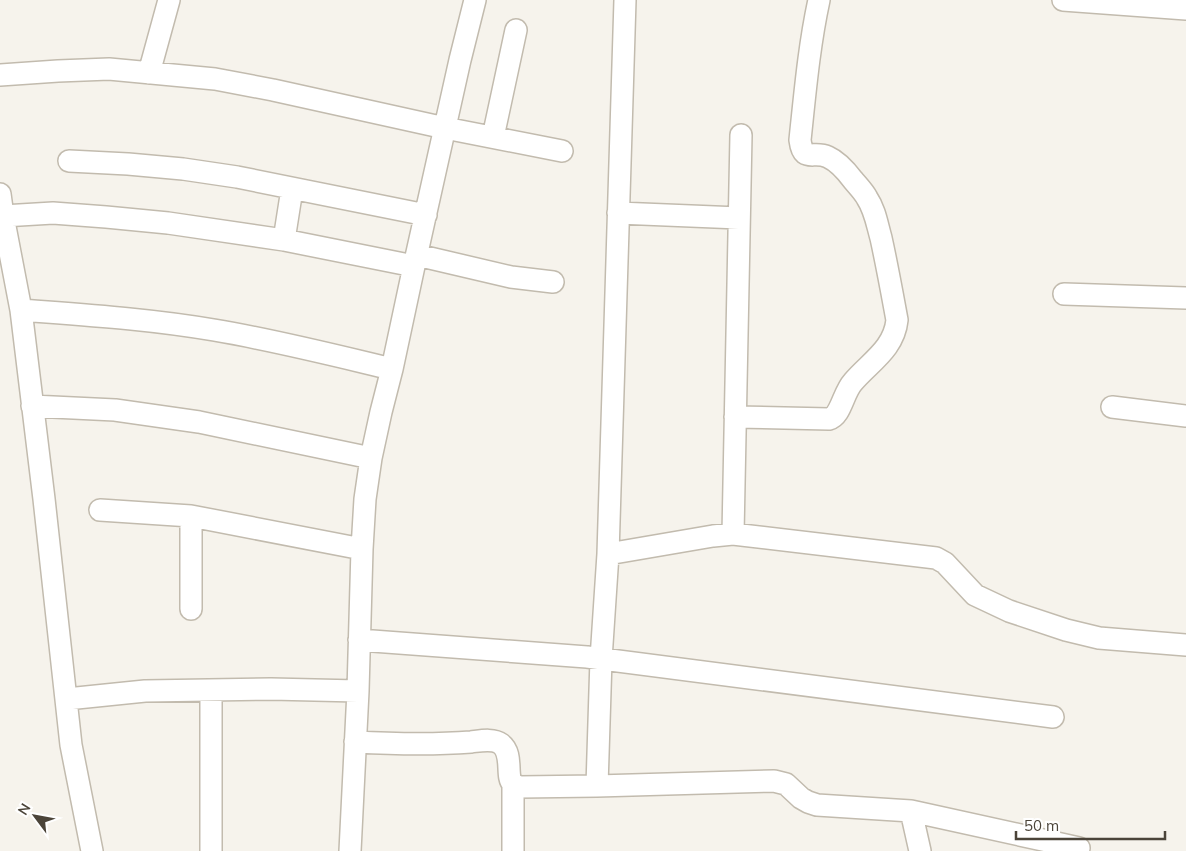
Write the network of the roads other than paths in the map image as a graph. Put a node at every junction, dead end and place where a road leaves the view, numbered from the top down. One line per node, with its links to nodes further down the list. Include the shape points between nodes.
1 (169, 0): 8 (street)
2 (475, 0): 10 (street)
3 (625, 0): 17 (street)
4 (819, 0): 31 (street, via 805,88 801,149 807,155 828,157 852,177 868,198 887,264 896,329 889,344 847,389 833,418)
5 (1063, 0): 6 (street)
6 (1186, 9)
7 (516, 30): 12 (street)
8 (149, 72): 9 (street, via 109,69); 10 (street, via 215,79)
9 (0, 75)
10 (445, 128): 12 (street); 18 (street)
11 (741, 134): 20 (street)
12 (493, 138): 13 (street)
13 (562, 151)
14 (69, 161): 15 (street, via 183,169)
15 (292, 189): 18 (street); 21 (street)
16 (0, 194): 19 (street)
17 (618, 213): 20 (street); 37 (street)
18 (426, 215): 22 (street)
19 (2, 216): 21 (street, via 53,213 106,217); 26 (street)
20 (739, 218): 31 (street)
21 (284, 240): 22 (street)
22 (416, 260): 23 (street); 27 (street)
23 (552, 282)
24 (1064, 294): 25 (street)
25 (1186, 298)
26 (21, 310): 27 (street, via 132,318 213,330); 28 (street)
27 (392, 369): 32 (street)
28 (32, 406): 32 (street, via 115,410 200,422); 44 (street)
29 (1112, 406): 30 (street)
30 (1186, 416)
31 (735, 417): 35 (street)
32 (371, 458): 36 (street)
33 (100, 510): 34 (street)
34 (191, 516): 36 (street); 38 (street)
35 (733, 534): 37 (street); 40 (street, via 936,558 945,563 974,595 1009,611 1099,638)
36 (362, 548): 39 (street)
37 (608, 554): 41 (street)
38 (191, 609)
39 (359, 640): 41 (street); 43 (street)
40 (1186, 645)
41 (601, 659): 45 (street); 48 (street)
42 (211, 690): 43 (street); 44 (street, via 145,691); 52 (street)
43 (358, 691): 46 (street)
44 (66, 699): 51 (street, via 71,745)
45 (1053, 717)
46 (356, 742): 47 (street, via 442,744 494,741 506,750); 53 (street)
47 (513, 784): 48 (street, via 520,787); 54 (street)
48 (597, 786): 49 (street, via 774,781 786,784 801,798 818,805)
49 (912, 811): 50 (street); 55 (street)
50 (1079, 848)
51 (92, 851)
52 (211, 851)
53 (350, 851)
54 (513, 851)
55 (920, 851)

